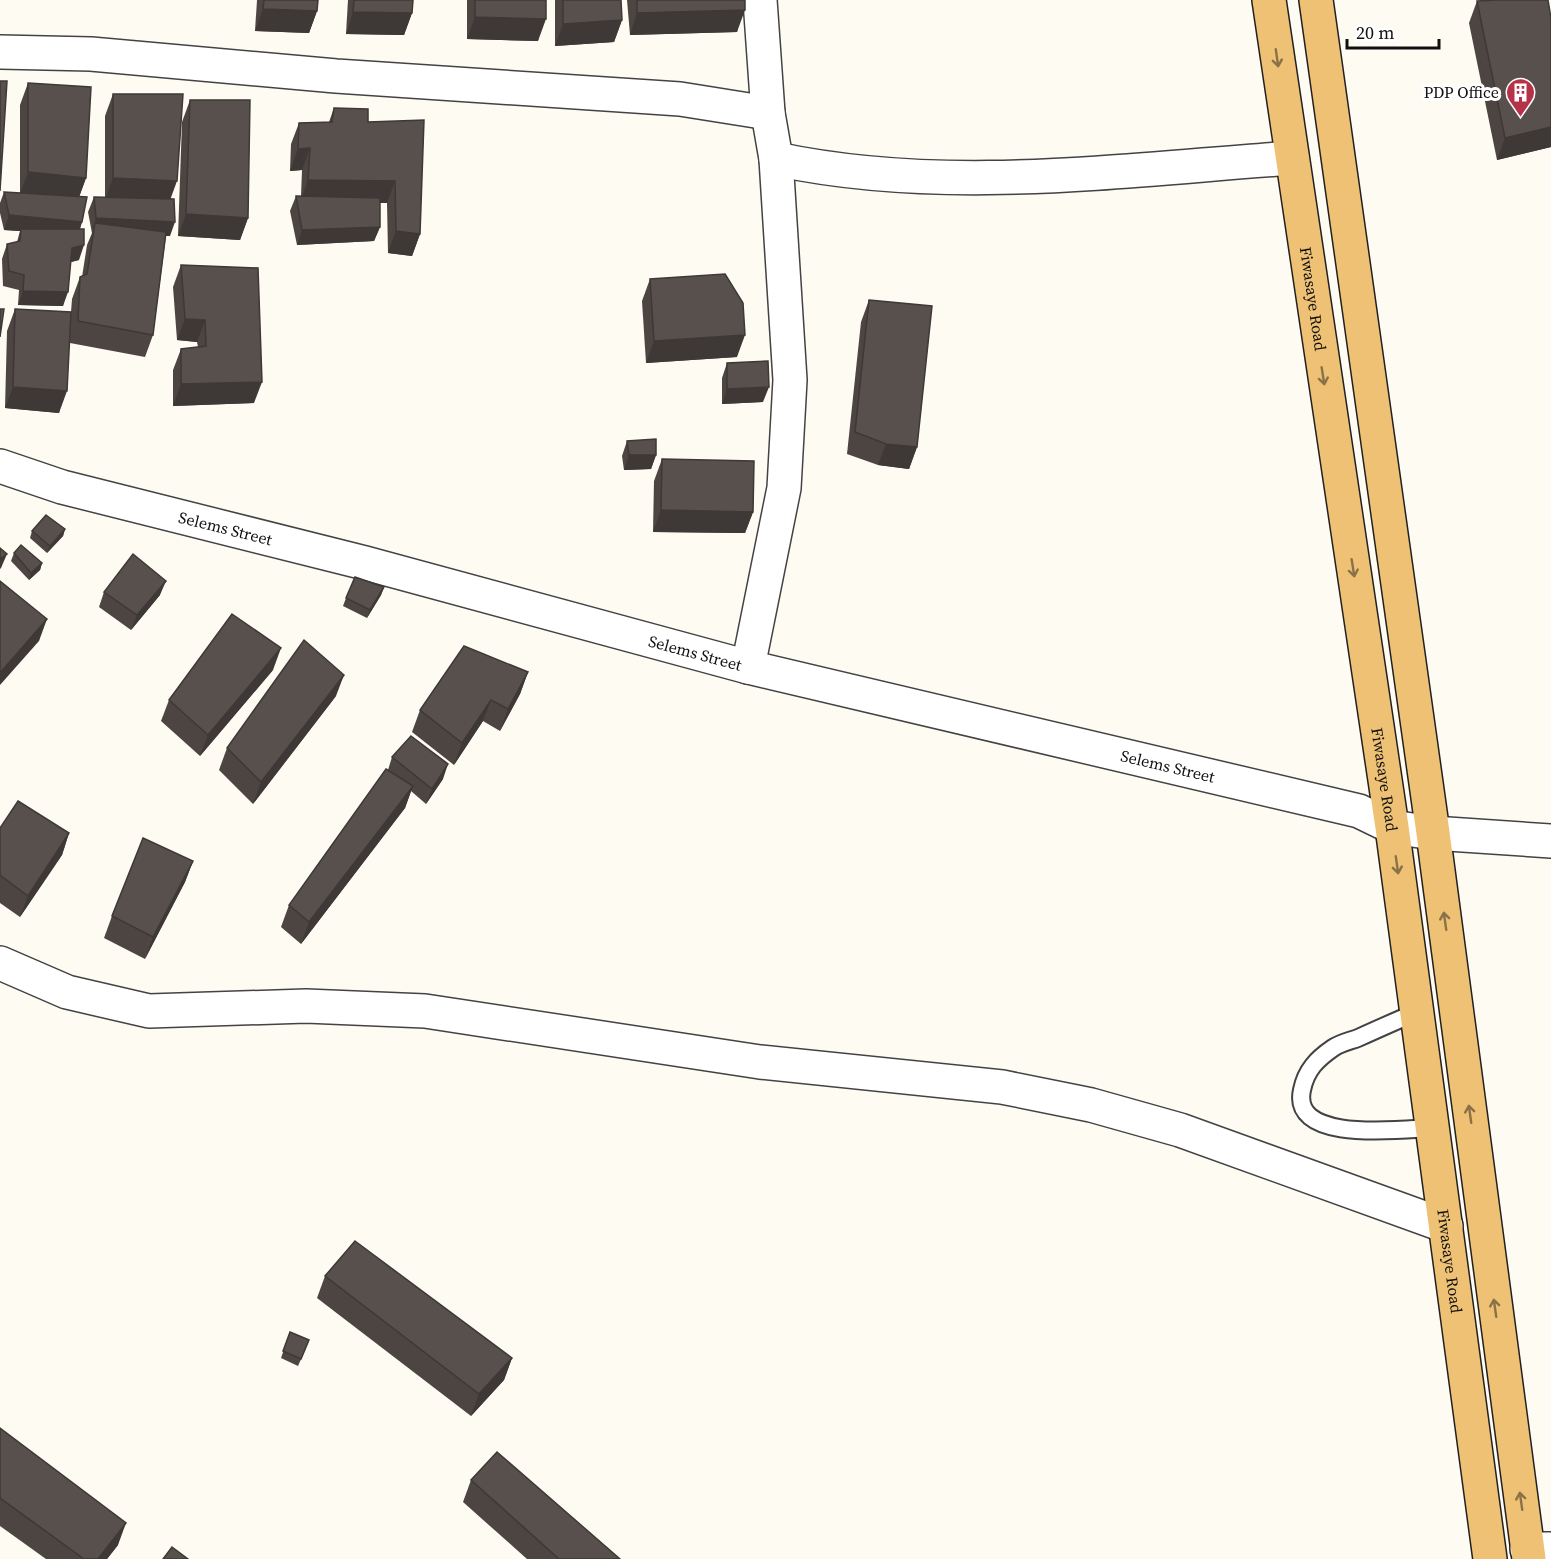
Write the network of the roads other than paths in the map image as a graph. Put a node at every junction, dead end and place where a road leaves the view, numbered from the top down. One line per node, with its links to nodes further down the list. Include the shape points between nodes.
1 (760, 0): 5 (street)
2 (1269, 0): 6 (main road, Fiwasaye Road, one-way to 6)
3 (1316, 0): 11 (main road)
4 (0, 52): 5 (street, via 91,54 336,76 680,99)
5 (768, 113): 7 (street)
6 (1292, 158): 7 (street, via 1009,178 881,175); 10 (main road, Fiwasaye Road, one-way to 10)
7 (776, 159): 9 (street, via 790,380 789,425 784,488)
8 (0, 466): 9 (street, Selems Street, via 62,487 388,569)
9 (748, 667): 10 (street, Selems Street, via 1359,811)
10 (1392, 827): 11 (street, Selems Street); 14 (main road, Fiwasaye Road, one-way to 14)
11 (1433, 833): 12 (street, Selems Street); 17 (main road, one-way to 11)
12 (1551, 841)
13 (0, 963): 16 (street, via 67,992 149,1011 306,1006 425,1011 760,1062 1002,1087 1091,1105 1180,1130)
14 (1417, 1012): 15 (main road, Fiwasaye Road); 15 (lane, via 1335,1046 1312,1065 1300,1097 1305,1112 1326,1125 1353,1131)
15 (1432, 1128): 16 (main road, Fiwasaye Road)
16 (1446, 1226): 18 (main road, Fiwasaye Road)
17 (1536, 1552)
18 (1490, 1559)

